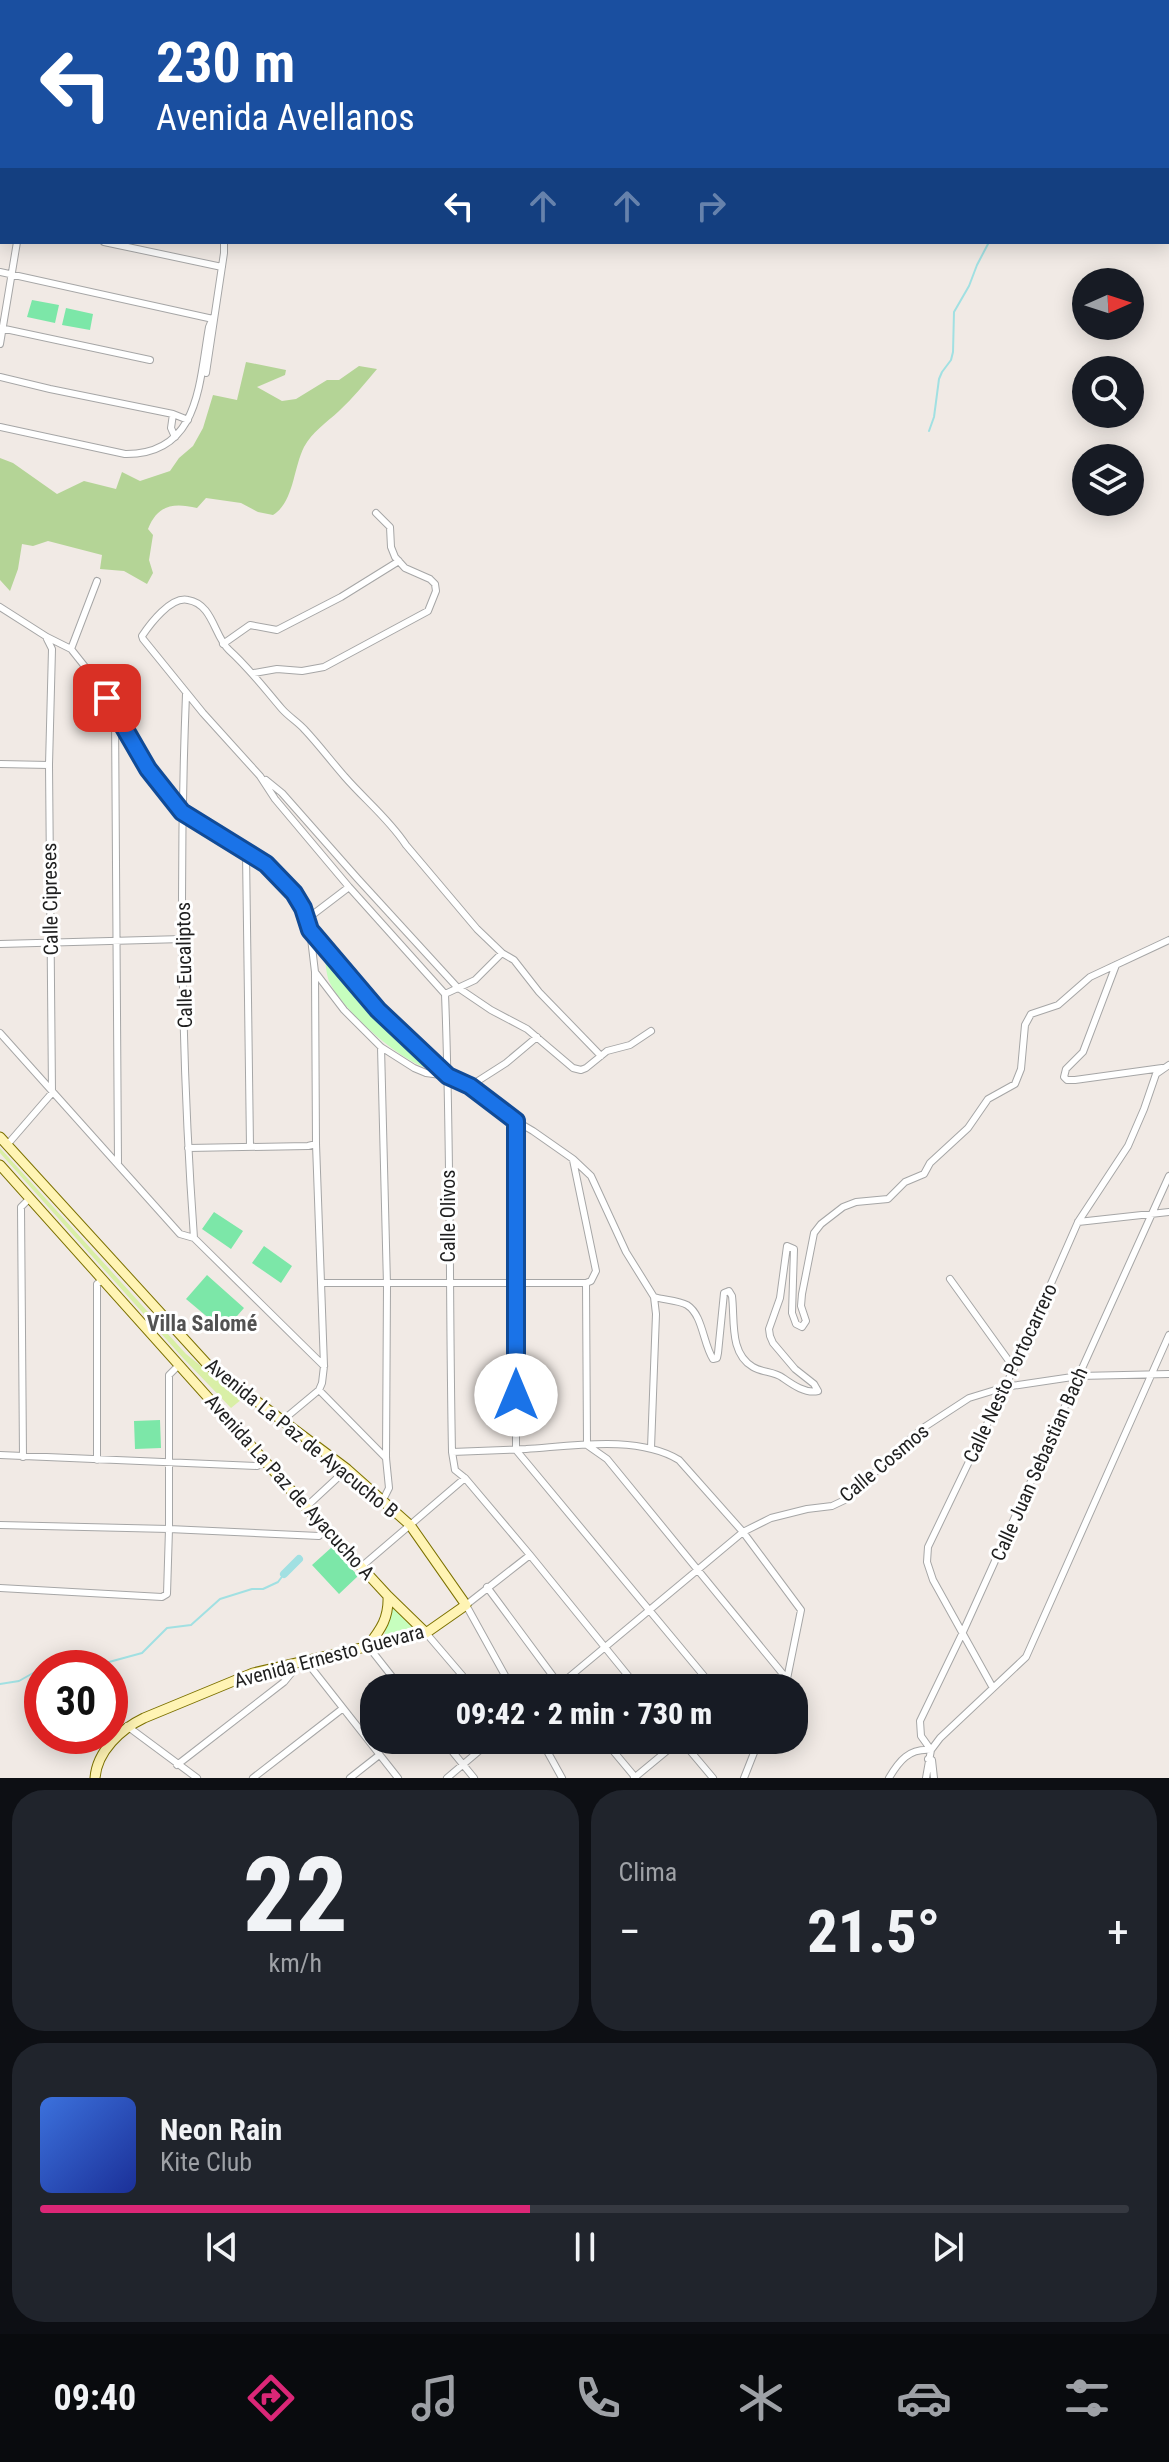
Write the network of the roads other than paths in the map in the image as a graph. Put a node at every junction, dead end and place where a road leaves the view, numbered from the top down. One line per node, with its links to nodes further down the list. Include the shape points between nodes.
1 (17, 244): 6 (street)
2 (113, 244): 4 (street)
3 (224, 244): 4 (street)
4 (222, 267): 7 (street)
5 (0, 272): 6 (street)
6 (12, 275): 7 (street); 8 (street)
7 (212, 320): 13 (street)
8 (1, 328): 9 (street); 10 (street)
9 (0, 344)
10 (150, 360)
11 (0, 377): 12 (street)
12 (173, 414): 13 (street); 15 (street)
13 (189, 418): 15 (street)
14 (0, 427): 15 (street, via 125,454 154,451)
15 (175, 437)
16 (376, 513): 17 (street, via 390,527 392,551)
17 (399, 561): 21 (street, via 277,630 250,625); 23 (street, via 435,584 433,604 424,615 324,667)
18 (97, 581): 22 (street)
19 (0, 607): 20 (street)
20 (47, 637): 22 (street); 27 (street, Calle Cipreses, via 52,649)
21 (223, 644): 23 (street); 24 (street, via 210,615 185,599 172,604 142,636)
22 (71, 649): 25 (street)
23 (254, 673): 39 (street)
24 (186, 692): 28 (street); 29 (street, Calle Eucaliptos)
25 (115, 713): 29 (street, via 148,769); 36 (street)
26 (0, 764): 27 (street)
27 (49, 765): 37 (street, Calle Cipreses)
28 (260, 776): 31 (street); 42 (street, via 282,793)
29 (182, 812): 30 (street); 34 (street, Calle Eucaliptos)
30 (246, 853): 32 (street, via 278,874); 56 (street)
31 (349, 887): 32 (street); 43 (street)
32 (307, 919): 33 (street)
33 (310, 930): 41 (street); 50 (street, via 378,1010)
34 (183, 939): 36 (street); 57 (street, Calle Eucaliptos)
35 (1169, 940): 40 (street)
36 (117, 941): 37 (street); 59 (street)
37 (50, 943): 38 (street); 52 (street, Calle Cipreses)
38 (0, 944)
39 (502, 953): 42 (street, via 475,980); 48 (street)
40 (1116, 965): 49 (street, via 1083,1052 1064,1077 1075,1080); 74 (street, via 1090,977 1058,1005 1031,1014 1015,1084 988,1099 924,1174 888,1199 856,1202 821,1224 814,1233 804,1282 802,1327 792,1313 794,1249 786,1249 770,1336 816,1386 816,1393 758,1370 742,1357 729,1291 724,1293 715,1360 689,1307)
41 (315, 972): 47 (street); 55 (street)
42 (457, 987): 43 (street); 46 (street)
43 (445, 994): 50 (street, Calle Olivos)
44 (651, 1031): 48 (street)
45 (0, 1033): 52 (street)
46 (537, 1037): 48 (street, via 577,1070); 51 (street)
47 (381, 1047): 50 (street, via 414,1068); 71 (street)
48 (601, 1056)
49 (1165, 1066): 65 (street, Calle Nesto Portocarrero, via 1153,1079 1128,1146)
50 (448, 1076): 51 (street); 72 (street, Calle Olivos)
51 (470, 1086): 53 (street)
52 (52, 1093): 54 (street); 59 (street)
53 (516, 1121): 58 (street); 73 (street)
54 (4, 1141): 84 (main road, Avenida La Paz de Ayacucho B, via 207,1364)
55 (316, 1144): 56 (street); 69 (street)
56 (250, 1146): 57 (street)
57 (188, 1148): 66 (street, Calle Eucaliptos)
58 (573, 1159): 70 (street, via 596,1265 595,1276); 74 (street, via 591,1176 626,1252)
59 (118, 1163): 66 (street, via 180,1234)
60 (0, 1165): 62 (main road, Avenida La Paz de Ayacucho A)
61 (1169, 1176): 64 (street, Calle Juan Sebastian Bach)
62 (30, 1198): 67 (main road, Avenida La Paz de Ayacucho A); 90 (street, via 21,1207)
63 (1169, 1212): 64 (street)
64 (1151, 1214): 65 (street); 81 (street, Calle Juan Sebastian Bach)
65 (1078, 1222): 78 (street, Calle Nesto Portocarrero)
66 (194, 1238): 77 (street)
67 (103, 1279): 76 (main road, Avenida La Paz de Ayacucho A); 92 (street, via 97,1284)
68 (950, 1279): 78 (street)
69 (321, 1283): 71 (street); 77 (street)
70 (586, 1283): 73 (street); 85 (street)
71 (387, 1285): 72 (street); 91 (street)
72 (448, 1285): 73 (street); 88 (street, Calle Olivos)
73 (515, 1285): 87 (street)
74 (654, 1297): 86 (street)
75 (1169, 1335): 80 (street)
76 (179, 1365): 93 (street, via 169,1375); 94 (main road, Avenida La Paz de Ayacucho A)
77 (324, 1366): 83 (street)
78 (1014, 1368): 82 (street, Calle Nesto Portocarrero)
79 (1169, 1374): 80 (street, Calle Cosmos)
80 (1151, 1375): 81 (street, Calle Cosmos); 127 (street, via 1026,1657)
81 (1079, 1376): 82 (street, Calle Cosmos); 113 (street, Calle Juan Sebastian Bach)
82 (1005, 1387): 103 (street, Calle Cosmos, via 969,1398 923,1428 851,1497 771,1518); 113 (street, Calle Nesto Portocarrero, via 928,1547 933,1580)
83 (319, 1390): 84 (street); 91 (street)
84 (283, 1420): 95 (main road, Avenida La Paz de Ayacucho B)
85 (587, 1445): 86 (street); 87 (street); 106 (street, via 607,1459)
86 (651, 1448): 103 (street, via 679,1460)
87 (516, 1450): 88 (street); 111 (street)
88 (452, 1452): 96 (street, via 455,1470)
89 (0, 1455): 90 (street)
90 (23, 1457): 92 (street)
91 (386, 1458): 97 (street, via 389,1488)
92 (97, 1460): 93 (street)
93 (169, 1462): 94 (street); 101 (street)
94 (267, 1462): 98 (main road, Avenida La Paz de Ayacucho A)
95 (347, 1469): 97 (main road, Avenida La Paz de Ayacucho B); 98 (street)
96 (465, 1478): 100 (street); 104 (street)
97 (383, 1500): 100 (main road, Avenida La Paz de Ayacucho B)
98 (306, 1507): 102 (main road, Avenida La Paz de Ayacucho A)
99 (0, 1525): 101 (street)
100 (410, 1525): 105 (street); 110 (main road, Avenida La Paz de Ayacucho B)
101 (169, 1529): 102 (street, via 319,1536); 108 (street, via 167,1594 162,1597)
102 (326, 1529): 105 (main road, Avenida La Paz de Ayacucho A)
103 (743, 1532): 106 (street, Calle Cosmos); 126 (street, via 801,1610)
104 (530, 1555): 107 (street, Avenida Ernesto Guevara); 115 (street)
105 (361, 1567): 109 (main road, Avenida La Paz de Ayacucho A)
106 (696, 1571): 111 (street, Calle Cosmos); 125 (street)
107 (487, 1587): 110 (street, Avenida Ernesto Guevara); 121 (street)
108 (0, 1588)
109 (388, 1596): 112 (main road, Avenida La Paz de Ayacucho A); 114 (main road, Avenida La Paz de Ayacucho A, via 383,1627)
110 (466, 1605): 112 (main road, Avenida Ernesto Guevara); 120 (street, Avenida La Paz de Ayacucho B)
111 (650, 1609): 115 (street, Calle Cosmos); 124 (street)
112 (426, 1633): 114 (main road, Avenida Ernesto Guevara); 119 (street, Avenida La Paz de Ayacucho A)
113 (962, 1634): 127 (street, Calle Nesto Portocarrero); 131 (street, Calle Juan Sebastian Bach, via 920,1721 921,1736)
114 (368, 1646): 116 (main road, Avenida Ernesto Guevara); 118 (street)
115 (604, 1647): 122 (street, Calle Cosmos); 123 (street)
116 (306, 1661): 117 (main road, Avenida Ernesto Guevara); 128 (street)
117 (292, 1663): 129 (main road, Avenida Ernesto Guevara, via 253,1673); 142 (street, via 293,1671 284,1682)
118 (390, 1674)
119 (461, 1674)
120 (504, 1674)
121 (550, 1674)
122 (574, 1674)
123 (626, 1674)
124 (703, 1674)
125 (783, 1674)
126 (788, 1674)
127 (993, 1688): 131 (street)
128 (342, 1709): 140 (street); 146 (street)
129 (128, 1726)
130 (128, 1727): 142 (street)
131 (931, 1750): 141 (street); 155 (street, via 912,1751)
132 (104, 1754): 144 (main road, Avenida Ernesto Guevara)
133 (454, 1754): 143 (street)
134 (476, 1754): 143 (street)
135 (549, 1754): 151 (street)
136 (615, 1754): 152 (street)
137 (663, 1754): 152 (street)
138 (692, 1754): 153 (street)
139 (753, 1754): 154 (street)
140 (378, 1756): 147 (street); 148 (street)
141 (928, 1759): 156 (street); 157 (street)
142 (177, 1765): 145 (street)
143 (463, 1765): 149 (street); 150 (street)
144 (95, 1778)
145 (197, 1778)
146 (253, 1778)
147 (350, 1778)
148 (398, 1778)
149 (447, 1778)
150 (474, 1778)
151 (562, 1778)
152 (635, 1778)
153 (713, 1778)
154 (744, 1778)
155 (889, 1778)
156 (926, 1778)
157 (934, 1778)

